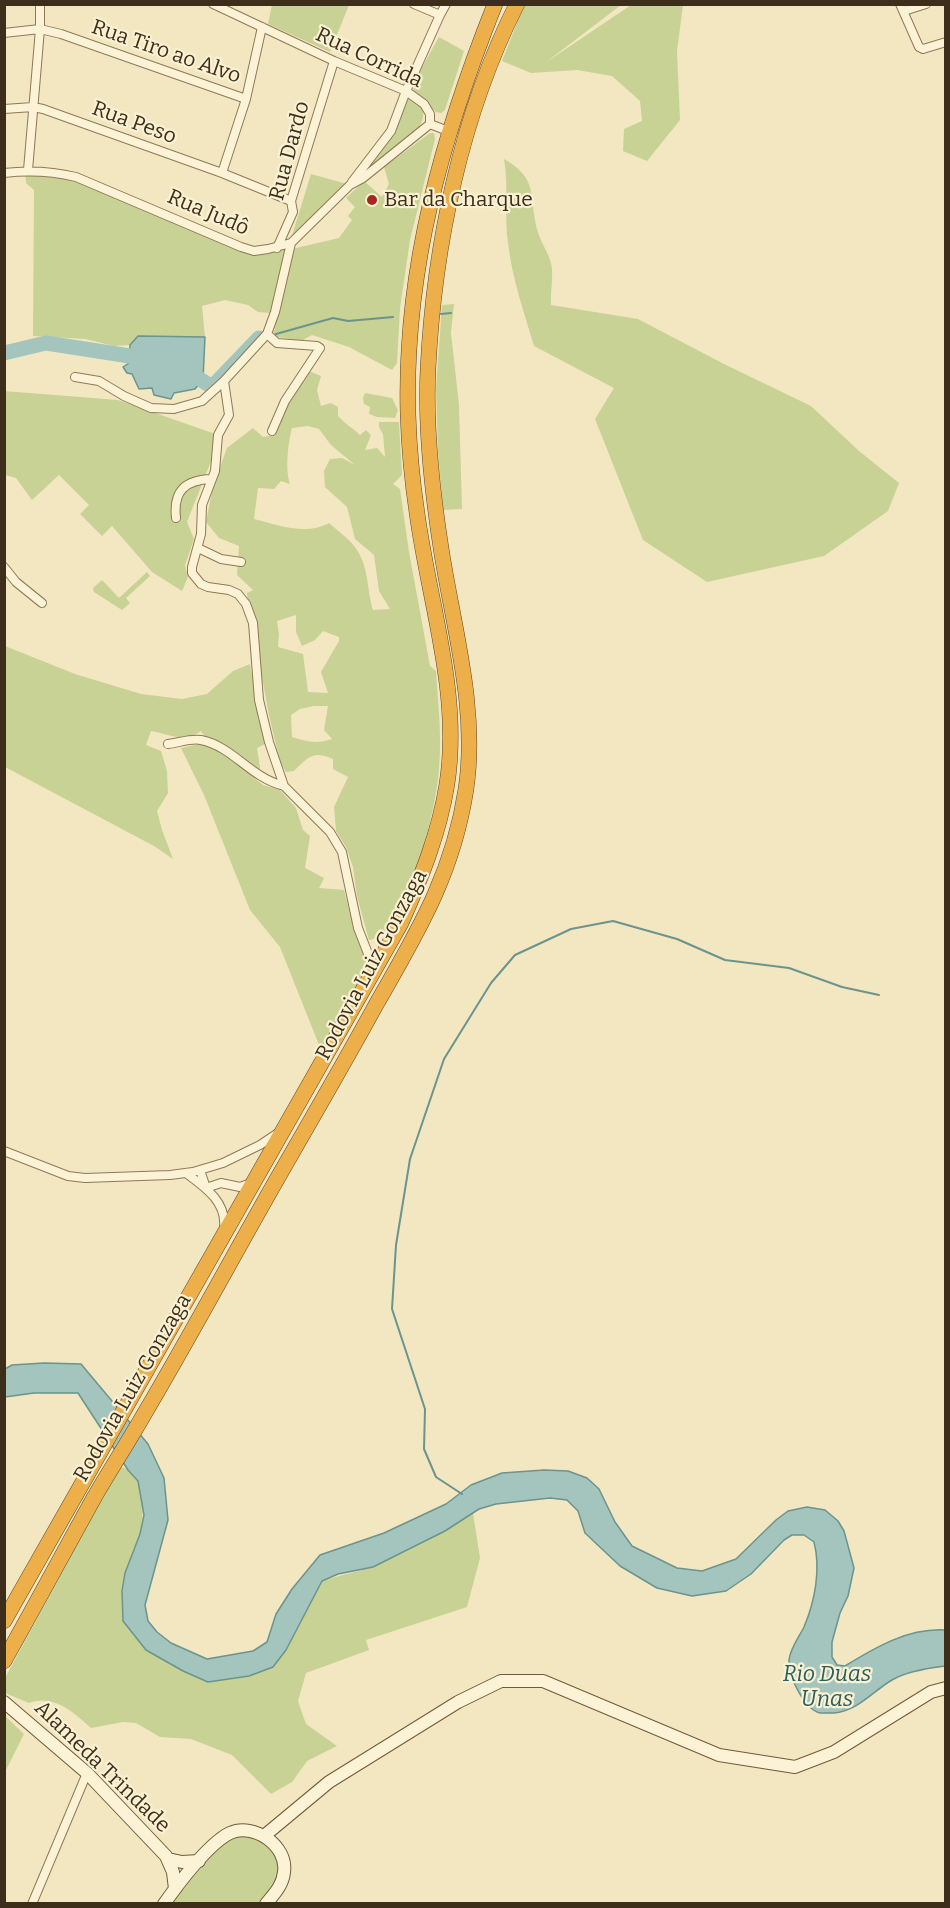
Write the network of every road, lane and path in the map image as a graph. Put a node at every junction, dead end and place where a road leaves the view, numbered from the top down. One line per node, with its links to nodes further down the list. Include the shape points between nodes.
1 (40, 4): 11 (street)
2 (213, 4): 10 (street, Rua Corrida)
3 (414, 4): 9 (street)
4 (446, 4): 9 (street)
5 (495, 4): 20 (highway, Rodovia Luiz Gonzaga)
6 (518, 4): 49 (highway, Rodovia Luiz Gonzaga, via 466,135 439,261 428,371 432,478 465,681 468,731 466,786 443,879 410,948)
7 (926, 4): 8 (street)
8 (902, 8): 13 (street, via 919,47)
9 (440, 15): 15 (street)
10 (261, 27): 14 (street, Rua Corrida); 16 (street)
11 (40, 29): 12 (street, Rua Tiro ao Alvo); 16 (street, Rua Tiro ao Alvo); 17 (street)
12 (4, 33)
13 (945, 42)
14 (334, 62): 15 (street, Rua Corrida); 25 (street, Rua Dardo)
15 (406, 91): 19 (street, Rua Corrida, via 424,104); 24 (street, via 391,131)
16 (246, 99): 23 (street)
17 (33, 107): 18 (street); 21 (street); 23 (street, Rua Peso)
18 (4, 109)
19 (430, 124): 20 (street); 24 (street, Rua Judô)
20 (448, 131): 40 (highway, Rodovia Luiz Gonzaga, via 424,226 411,312 408,371 417,512 450,705 447,784 424,872)
21 (28, 171): 22 (street, Rua Judô); 27 (street, Rua Judô, via 54,171 79,179 241,247 254,251)
22 (4, 173)
23 (222, 173): 25 (street, Rua Peso)
24 (350, 185): 26 (street, Rua Judô)
25 (291, 201): 27 (street, Rua Dardo, via 293,212)
26 (291, 243): 27 (street, Rua Judô); 28 (street)
27 (277, 248)
28 (267, 334): 30 (street); 31 (street, via 277,343 320,348 285,401)
29 (75, 377): 30 (street, via 99,381 151,408 174,409 202,401)
30 (224, 381): 32 (street, via 229,415 218,435)
31 (272, 431)
32 (211, 479): 33 (street, via 184,487 175,500); 34 (street, via 202,505)
33 (177, 518)
34 (198, 548): 35 (street); 39 (street, via 192,567 196,579 208,587 238,594 250,613 258,700)
35 (241, 562)
36 (4, 567): 37 (street)
37 (42, 603)
38 (168, 744): 39 (street, via 199,739 224,748 261,778)
39 (284, 786): 40 (street, via 338,843 358,928)
40 (374, 969): 41 (highway, Rodovia Luiz Gonzaga)
41 (283, 1129): 43 (street, via 260,1145); 45 (highway, Rodovia Luiz Gonzaga)
42 (4, 1151): 44 (street, via 68,1176)
43 (200, 1170): 44 (street); 46 (street)
44 (186, 1173): 46 (street)
45 (254, 1183): 46 (street, via 240,1187 220,1183); 47 (highway, Rodovia Luiz Gonzaga)
46 (206, 1188): 47 (street, via 220,1203 225,1219)
47 (223, 1236): 48 (highway, Rodovia Luiz Gonzaga)
48 (4, 1621)
49 (4, 1661)
50 (945, 1688): 53 (main road, via 931,1692 834,1752 795,1767 719,1755 543,1681 501,1681 458,1702 329,1782)
51 (6, 1703): 52 (main road, Alameda Trindade)
52 (87, 1773): 54 (main road, Alameda Trindade); 57 (street)
53 (264, 1836): 55 (main road, via 252,1831 230,1833); 59 (main road, via 281,1854 285,1871)
54 (168, 1859): 55 (main road, Alameda Trindade); 56 (main road, Alameda Trindade)
55 (199, 1861): 56 (main road)
56 (175, 1889): 58 (main road)
57 (32, 1904)
58 (164, 1904)
59 (266, 1904)

